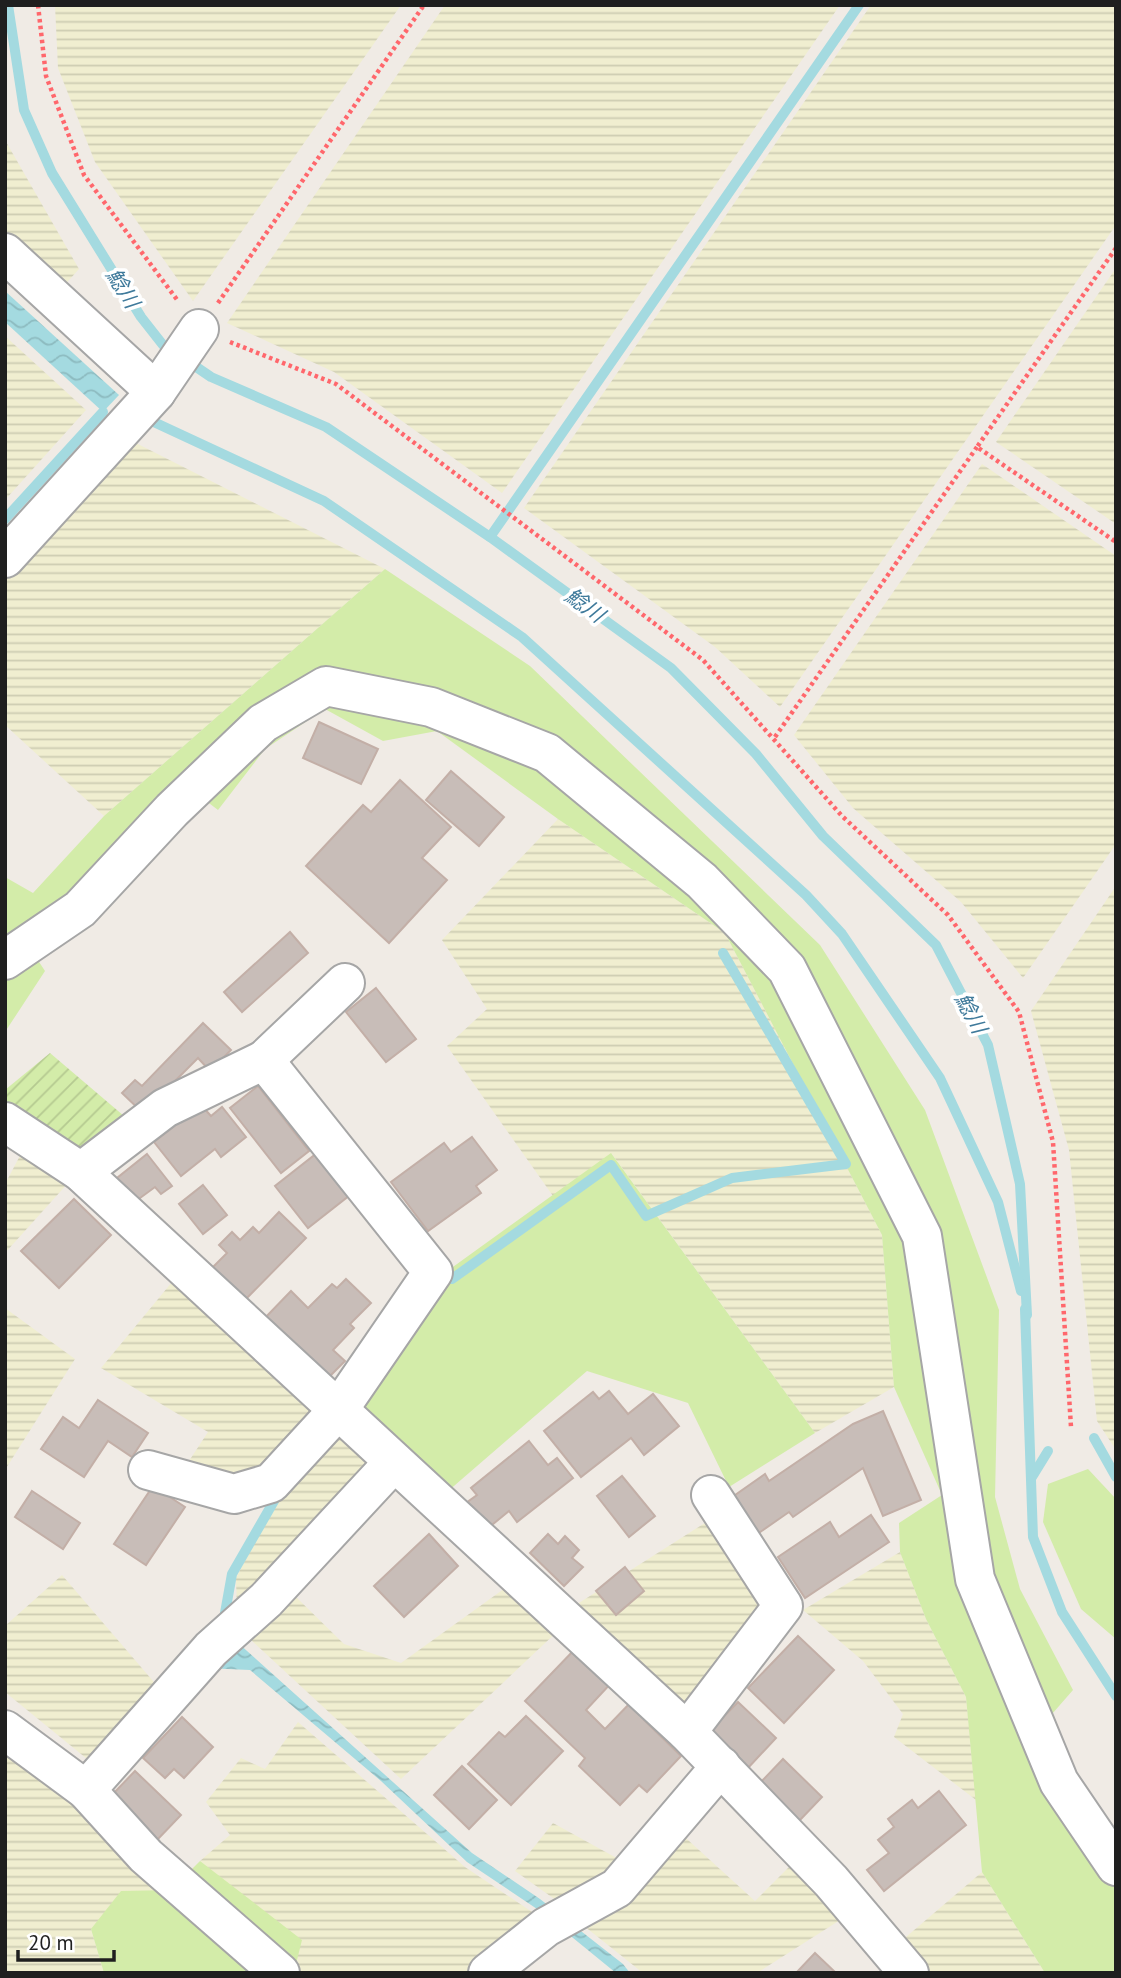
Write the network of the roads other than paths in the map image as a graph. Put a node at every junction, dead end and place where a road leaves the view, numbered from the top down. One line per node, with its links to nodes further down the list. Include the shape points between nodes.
1 (5, 253): 3 (street)
2 (199, 329): 3 (street)
3 (142, 408): 4 (street)
4 (5, 558)
5 (5, 960): 19 (street, via 80,909 172,810 263,723 326,686 431,708 547,753 702,881 787,969 922,1236 975,1579 1059,1782)
6 (345, 983): 7 (street)
7 (264, 1060): 9 (street, via 165,1108); 10 (street, via 433,1272)
8 (5, 1122): 9 (street)
9 (81, 1172): 10 (street)
10 (339, 1409): 11 (street); 12 (street, via 271,1483 234,1494)
11 (386, 1455): 14 (street); 16 (street); 18 (street, via 265,1600 211,1649)
12 (148, 1470)
13 (711, 1495): 16 (street, via 783,1606)
14 (243, 1589)
15 (5, 1730): 18 (street)
16 (687, 1732): 17 (street)
17 (721, 1766): 21 (street, via 617,1888 561,1920); 22 (street, via 831,1881)
18 (86, 1790): 20 (street, via 146,1856)
19 (1116, 1866)
20 (281, 1973)
21 (488, 1973)
22 (909, 1973)

